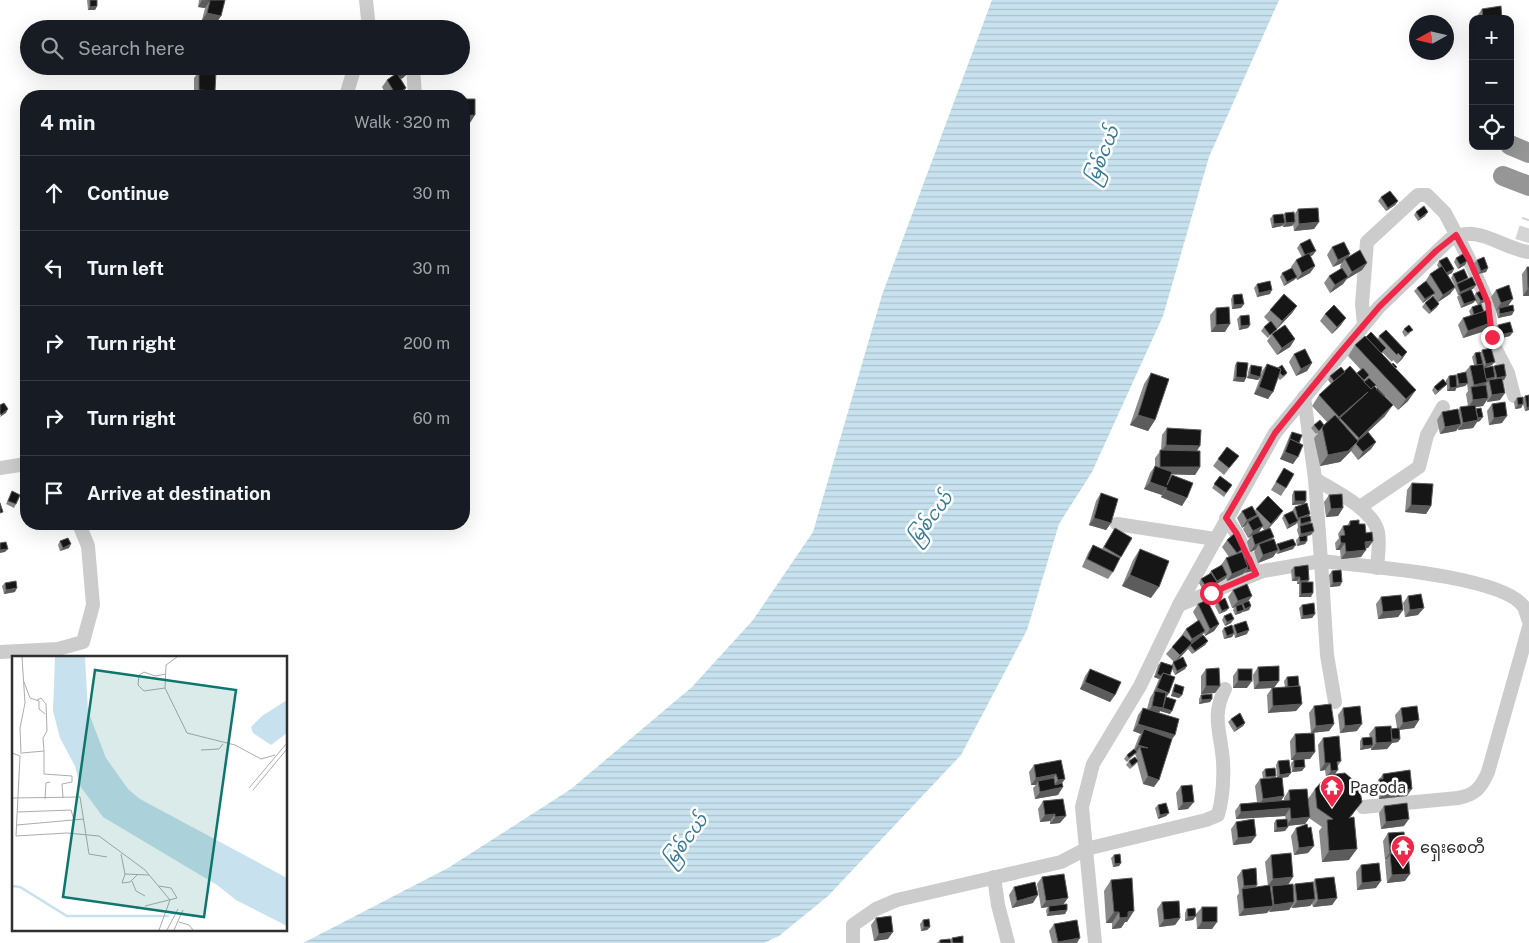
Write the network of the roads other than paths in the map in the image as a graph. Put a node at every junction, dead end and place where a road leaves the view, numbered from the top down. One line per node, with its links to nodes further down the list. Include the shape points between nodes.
1 (366, 0): 2 (street)
2 (368, 20)
3 (352, 75): 5 (street)
4 (413, 75): 6 (street)
5 (348, 90)
6 (414, 90)
7 (1514, 147): 8 (highway)
8 (1529, 153)
9 (1503, 176): 10 (highway)
10 (1529, 186)
11 (1456, 235): 12 (street, via 1489,237); 13 (street); 13 (street, via 1435,202 1427,195 1418,195 1368,242 1362,304); 15 (street, via 1488,303 1492,342 1508,373)
12 (1524, 248)
13 (1364, 324): 14 (street)
14 (1304, 396): 19 (street); 21 (street, via 1275,433)
15 (1514, 396)
16 (1443, 407): 20 (street, via 1427,434 1419,467)
17 (20, 465): 18 (street)
18 (0, 468)
19 (1315, 479): 20 (street); 25 (street)
20 (1360, 507): 26 (street, via 1377,530)
21 (1226, 518): 24 (street); 27 (street)
22 (1117, 524): 24 (street)
23 (82, 530): 31 (street, via 88,546 93,605 83,642 58,649)
24 (1215, 539): 28 (street)
25 (1321, 561): 26 (street); 27 (street); 33 (street, via 1326,655)
26 (1377, 568): 29 (street, via 1412,571 1487,586 1509,595 1523,606)
27 (1256, 574): 28 (street)
28 (1179, 605): 35 (street, via 1140,686 1093,764 1082,807)
29 (1529, 621)
30 (1529, 627): 34 (street, via 1482,787 1472,796)
31 (0, 652)
32 (1225, 690): 35 (street, via 1216,720 1223,761 1222,800 1218,815)
33 (1335, 702)
34 (1363, 807)
35 (1086, 849): 36 (street, via 1061,862); 39 (street)
36 (994, 877): 37 (street, via 897,900 876,909 853,925); 38 (street)
37 (853, 943)
38 (1008, 943)
39 (1094, 943)

